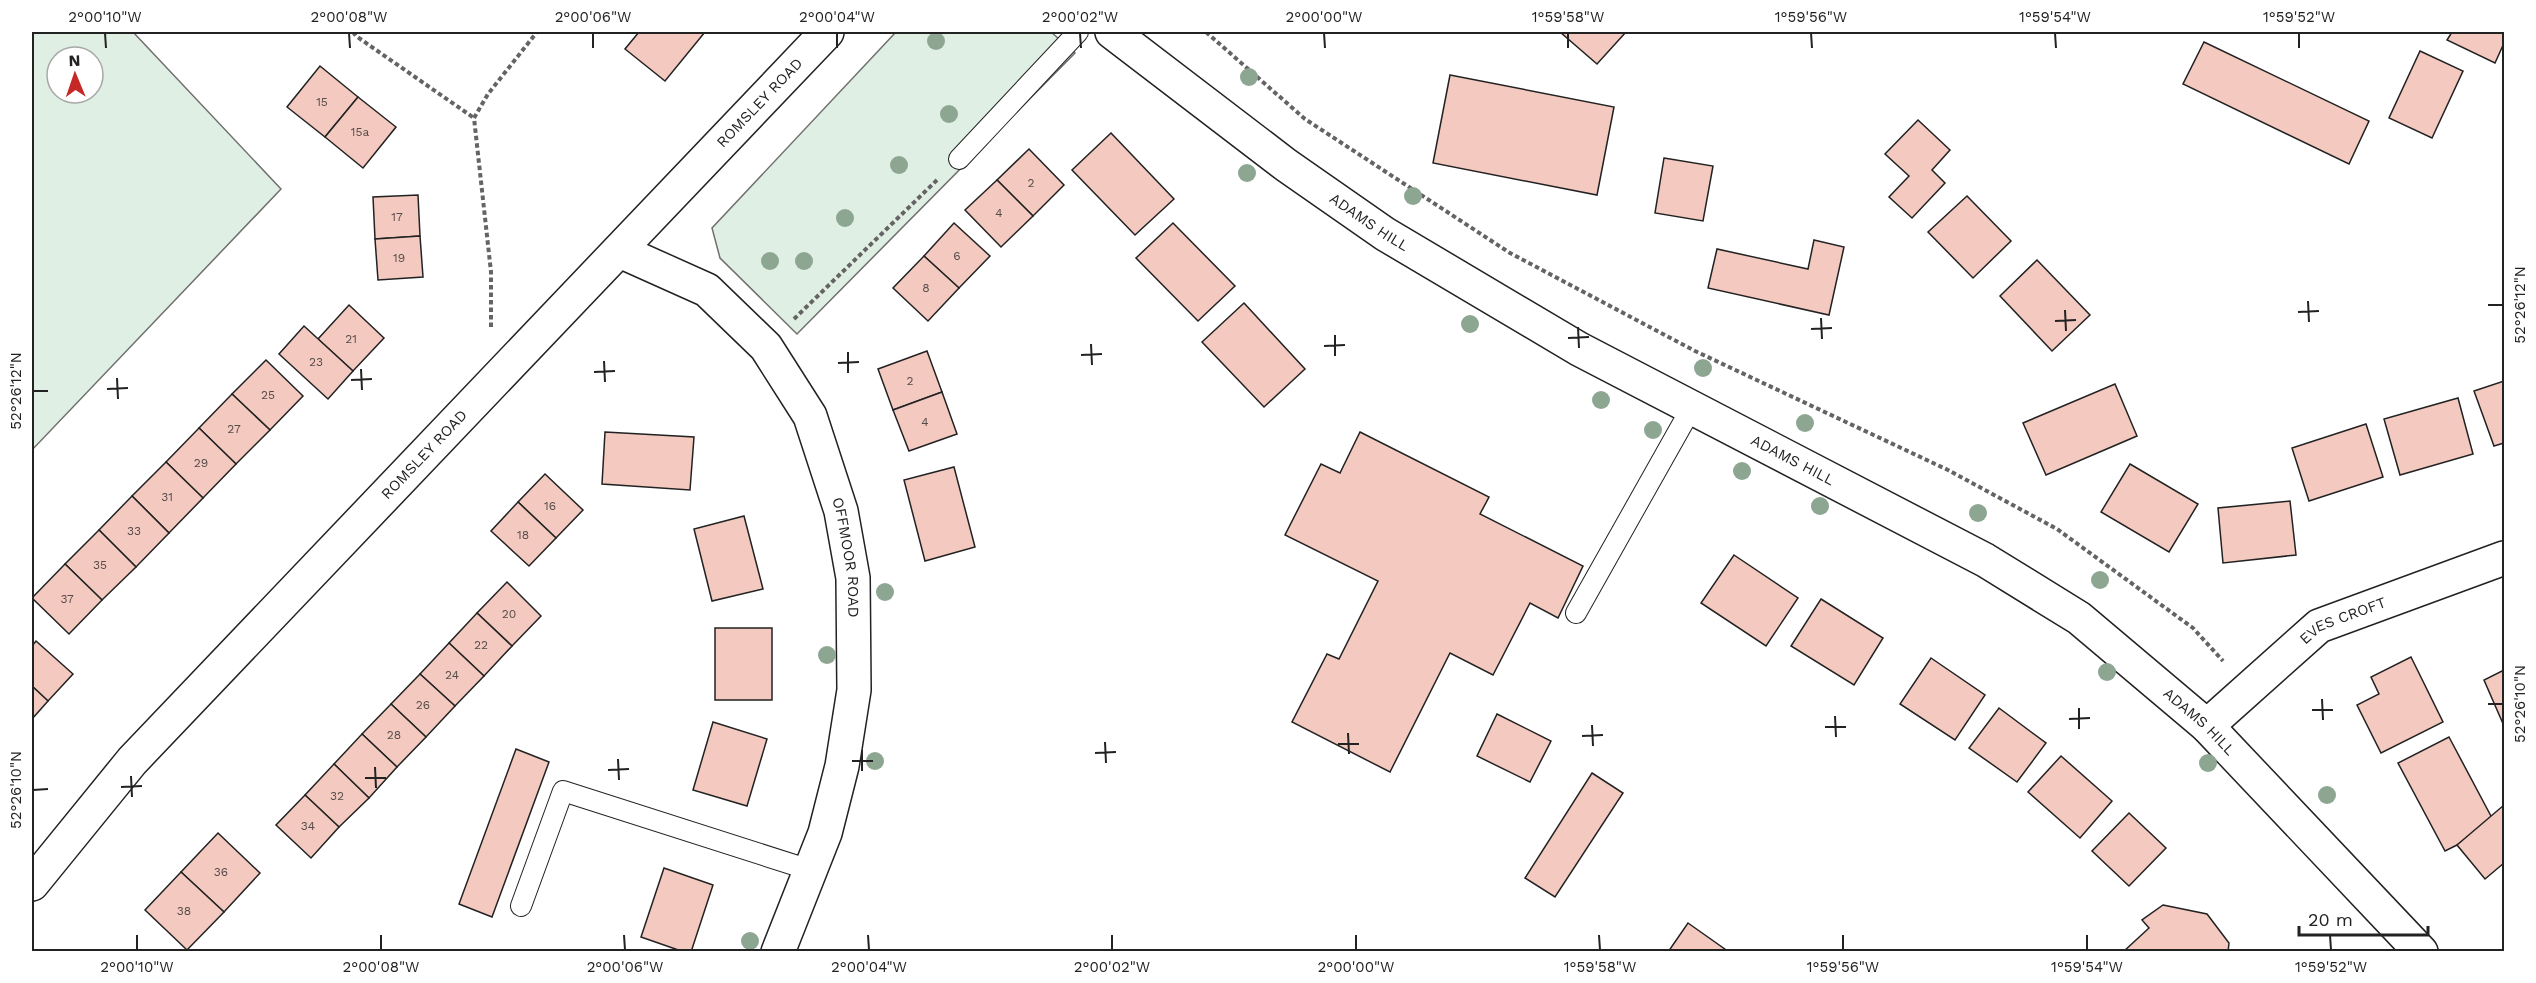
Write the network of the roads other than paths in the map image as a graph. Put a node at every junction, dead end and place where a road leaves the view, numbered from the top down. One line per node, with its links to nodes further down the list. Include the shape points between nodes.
1 (827, 32): 5 (street, ROMSLEY ROAD)
2 (1078, 32): 4 (lane)
3 (1113, 32): 6 (street, ADAMS HILL, via 1286,165 1385,234 1579,349)
4 (959, 159)
5 (620, 250): 10 (street, OFFMOOR ROAD, via 707,290 766,347 810,416 841,511 853,578 854,690 842,766 825,833); 11 (street, ROMSLEY ROAD, via 132,761)
6 (1692, 407): 8 (lane); 9 (street, ADAMS HILL, via 2004,571 2079,618)
7 (2505, 558): 9 (street, EVES CROFT, via 2319,626)
8 (1576, 613)
9 (2207, 726): 14 (street, ADAMS HILL)
10 (810, 870): 12 (lane, via 563,791); 13 (street, OFFMOOR ROAD)
11 (32, 884)
12 (521, 906)
13 (778, 951)
14 (2421, 951)

